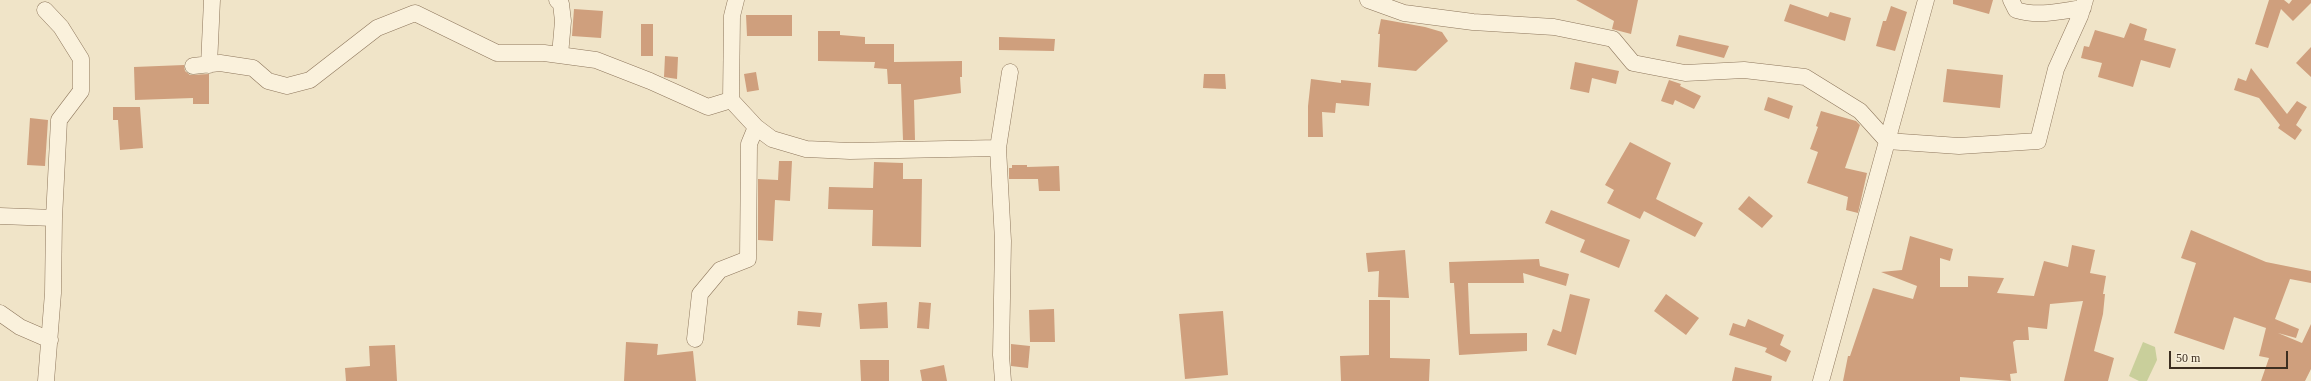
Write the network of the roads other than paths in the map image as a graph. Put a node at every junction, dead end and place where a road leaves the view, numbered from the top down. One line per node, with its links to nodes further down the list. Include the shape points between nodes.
1 (212, 0): 9 (street, via 201,65 220,63 253,68 268,81 287,86 310,80 377,28 415,13 497,52)
2 (557, 0): 9 (street, via 561,4 563,21)
3 (736, 0): 11 (street, via 732,16)
4 (1368, 0): 13 (street, via 1404,13 1473,22 1554,27 1613,39 1633,63 1685,73 1744,70 1805,77 1860,111)
5 (1926, 0): 13 (street)
6 (2011, 0): 7 (street, via 2016,10 2027,14 2051,13)
7 (2084, 4): 13 (street, via 2056,69 2038,141 1959,146)
8 (45, 10): 16 (street, via 61,27 81,59 81,91 59,120)
9 (560, 55): 11 (street, via 596,60 708,107)
10 (1010, 72): 14 (street)
11 (731, 100): 12 (street)
12 (756, 127): 14 (street, via 772,139 806,150); 18 (street, via 749,144 748,259 720,270 700,294)
13 (1887, 141): 22 (street)
14 (998, 148): 21 (street, via 1003,240)
15 (0, 216): 16 (street)
16 (54, 218): 19 (street)
17 (0, 313): 19 (street, via 20,327)
18 (695, 339)
19 (50, 340): 20 (street)
20 (46, 381)
21 (1003, 381)
22 (1821, 381)

